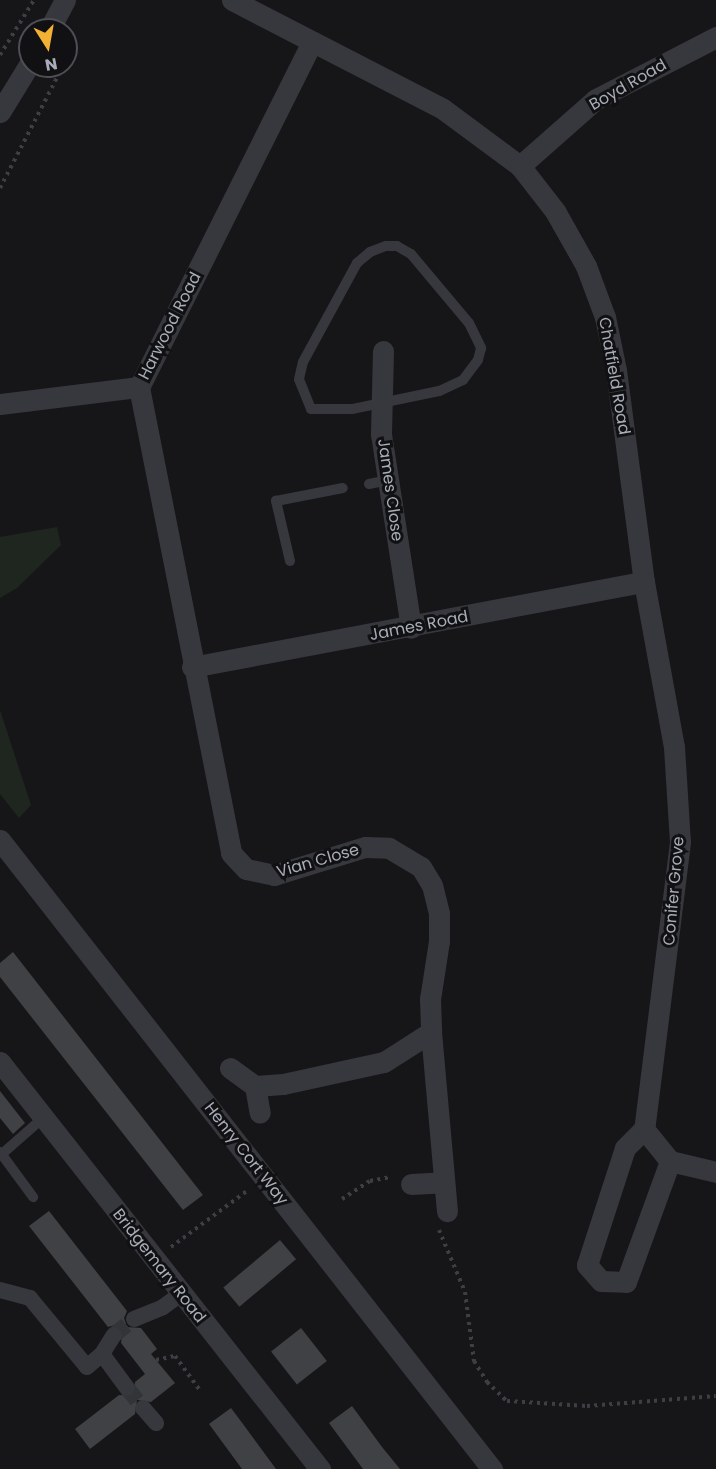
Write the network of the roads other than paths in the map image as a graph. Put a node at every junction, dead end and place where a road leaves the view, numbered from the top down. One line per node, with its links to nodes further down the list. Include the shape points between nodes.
1 (65, 0): 3 (street)
2 (232, 0): 5 (street, Chatfield Road)
3 (55, 18)
4 (716, 37): 8 (street, Boyd Road, via 596,99)
5 (312, 42): 8 (street, Chatfield Road, via 443,109); 10 (street, Harwood Road)
6 (21, 78): 7 (street)
7 (0, 112)
8 (520, 166): 15 (street, Chatfield Road, via 555,211 586,266 605,317 616,370)
9 (383, 351): 12 (street, James Close)
10 (139, 387): 11 (street); 17 (street, Harwood Road)
11 (0, 404)
12 (382, 404): 12 (lane, via 324,412 311,410 299,379 303,362 357,262 370,252 397,246 411,254 469,322 481,348 475,365 453,387); 16 (street, James Close, via 379,482)
13 (343, 488): 14 (lane, via 276,501)
14 (290, 561)
15 (644, 582): 16 (street, James Road); 25 (street, Conifer Grove, via 674,747 680,842)
16 (411, 628): 17 (street, James Road)
17 (192, 667): 19 (street, Vian Close, via 226,840 231,853 246,869 274,875 365,847 389,848 421,867 432,885 439,913)
18 (0, 840): 42 (street, Henry Cort Way)
19 (431, 1032): 22 (street, via 384,1062 283,1084); 29 (street, Vian Close)
20 (0, 1062): 24 (street, Bridgemary Road)
21 (230, 1068): 22 (street)
22 (255, 1086): 23 (street)
23 (260, 1113)
24 (44, 1117): 26 (lane); 34 (street, Bridgemary Road)
25 (644, 1129): 27 (street); 27 (street, via 625,1148 587,1265 601,1281 626,1282)
26 (1, 1153): 31 (lane)
27 (670, 1161): 28 (street)
28 (716, 1172)
29 (444, 1182): 30 (street); 32 (street, Vian Close)
30 (411, 1184)
31 (33, 1197)
32 (447, 1211)
33 (0, 1290): 37 (street, via 30,1298 87,1367)
34 (181, 1294): 35 (street, via 164,1307); 41 (street, Bridgemary Road)
35 (134, 1319)
36 (114, 1335): 37 (street)
37 (102, 1354): 38 (street)
38 (127, 1388)
39 (143, 1408): 40 (street)
40 (156, 1423)
41 (320, 1469)
42 (492, 1469)

